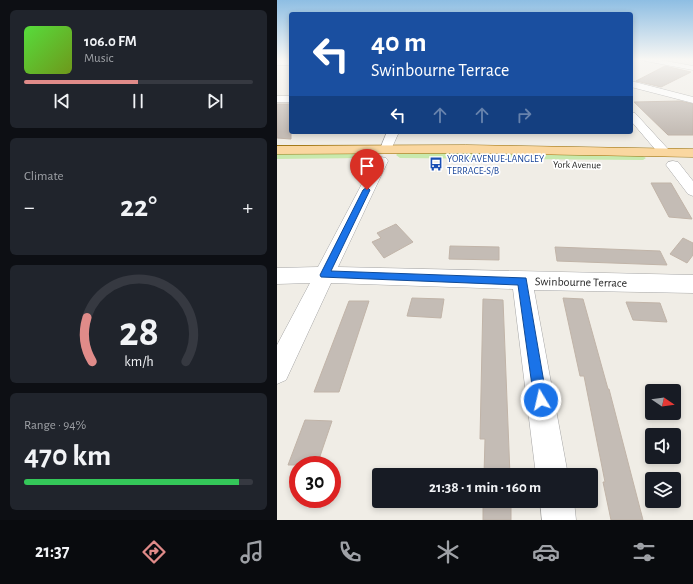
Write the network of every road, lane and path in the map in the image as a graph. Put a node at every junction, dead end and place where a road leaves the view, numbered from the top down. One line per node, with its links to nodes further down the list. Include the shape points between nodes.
1 (633, 85): 4 (street)
2 (289, 99): 3 (street)
3 (277, 100)
4 (693, 100)
5 (633, 118): 10 (street)
6 (392, 134): 9 (street)
7 (277, 150): 9 (main road, York Avenue)
8 (693, 153): 10 (main road, York Avenue)
9 (383, 155): 10 (main road, York Avenue); 11 (main road, York Avenue); 14 (street)
10 (662, 158): 12 (main road, York Avenue); 13 (street)
11 (277, 162)
12 (693, 166)
13 (693, 191)
14 (325, 275): 15 (street, Swinbourne Terrace); 16 (street, Swinbourne Terrace); 18 (street)
15 (277, 276)
16 (522, 281): 17 (street, Swinbourne Terrace); 19 (street)
17 (693, 284)
18 (277, 371)
19 (552, 468)
20 (558, 508): 21 (street)
21 (559, 520)

